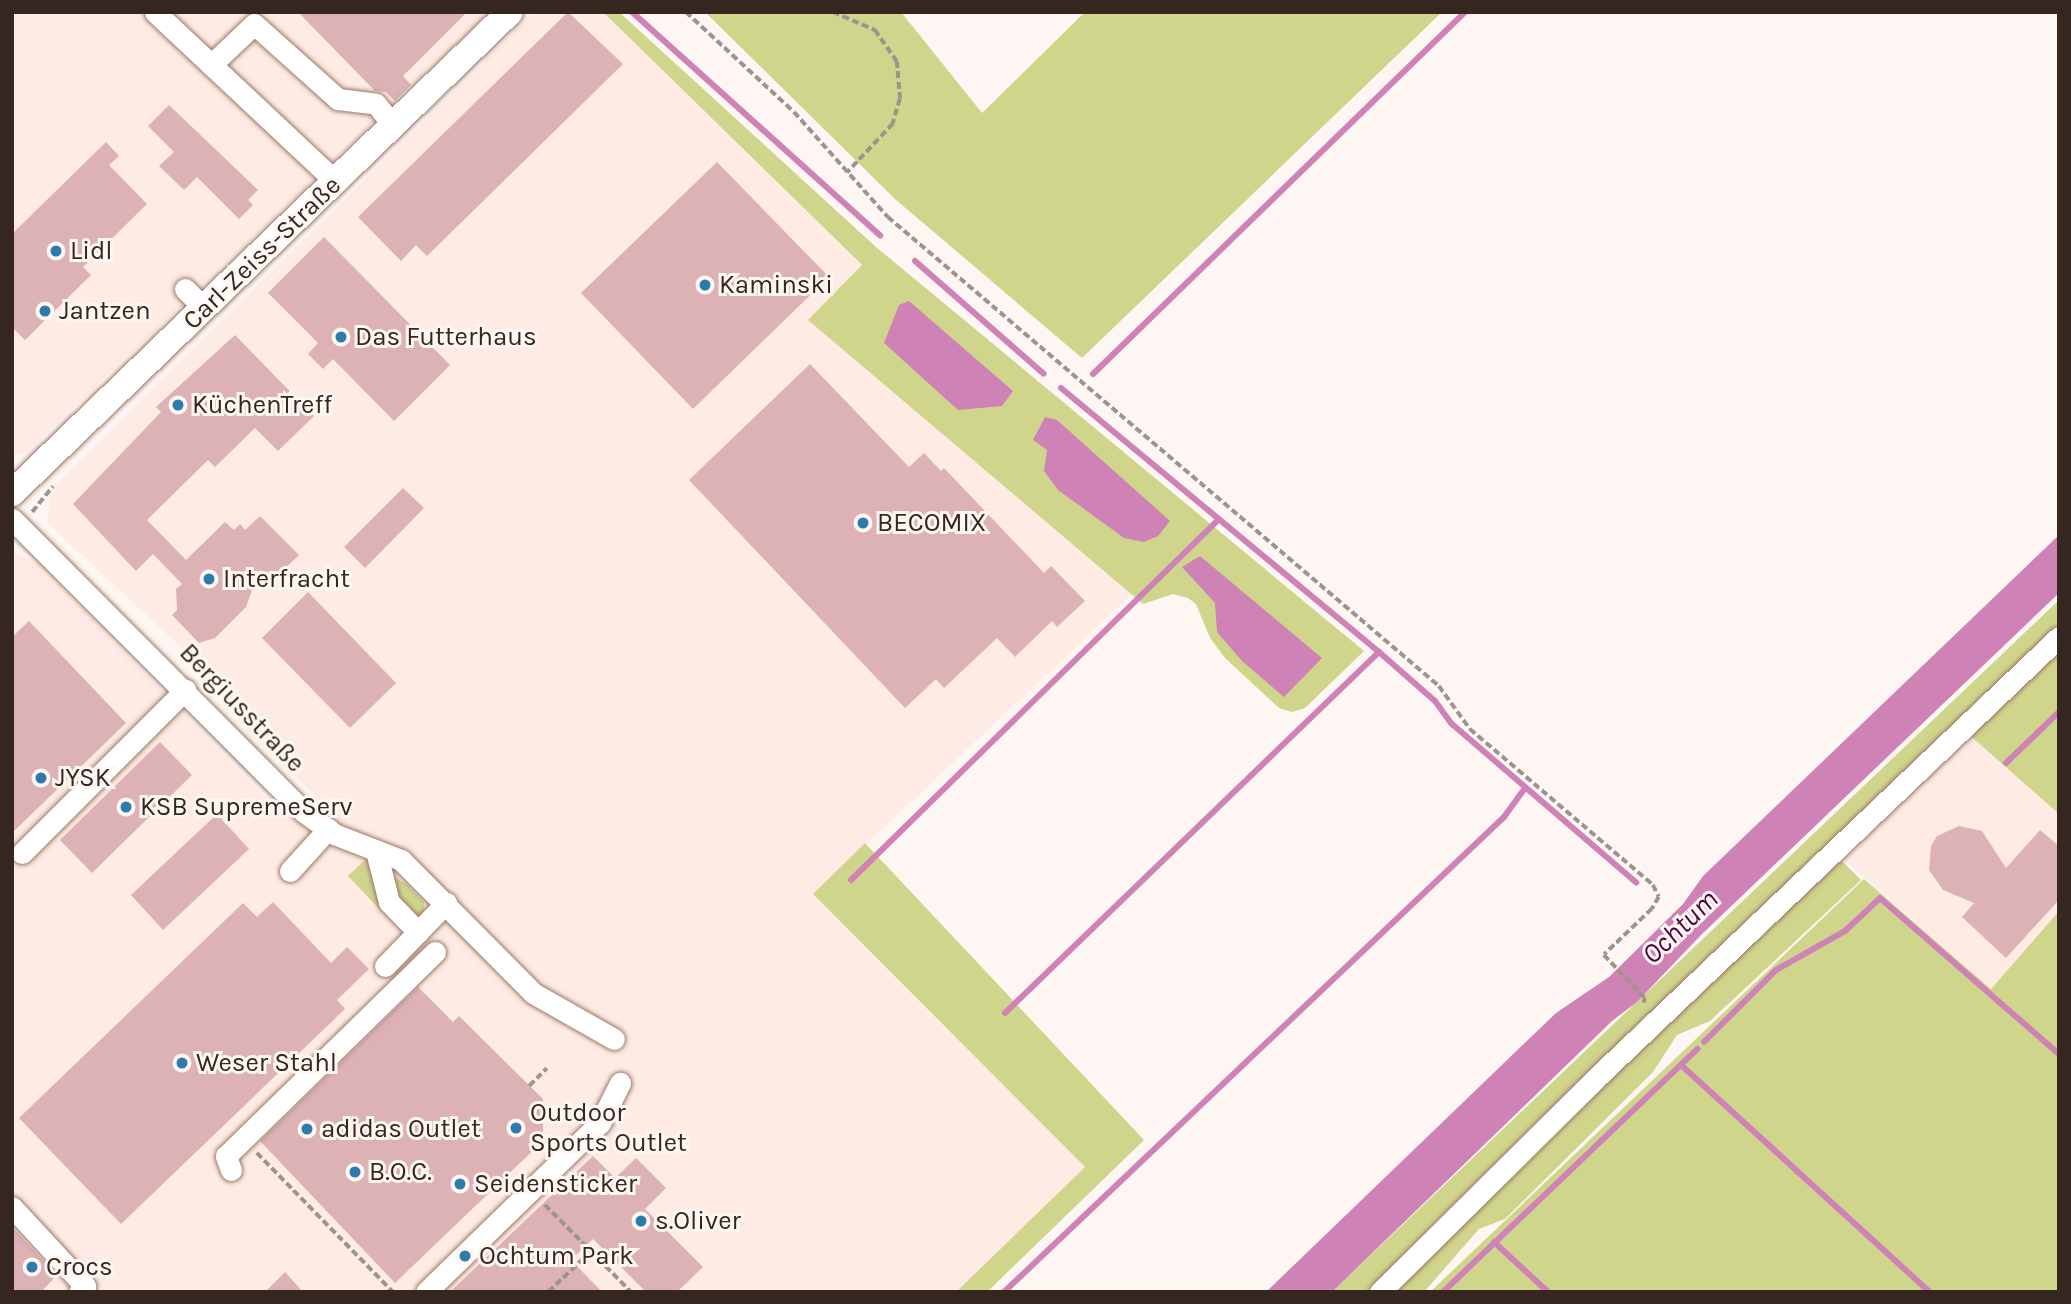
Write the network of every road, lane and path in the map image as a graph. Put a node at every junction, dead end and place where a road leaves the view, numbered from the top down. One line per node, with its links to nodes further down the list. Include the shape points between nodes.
1 (155, 12): 5 (street)
2 (510, 12): 6 (main road, Carl-Zeiss-Straße)
3 (686, 12): 7 (path, via 794,112)
4 (834, 12): 7 (path, via 875,30 897,61 899,86 893,124)
5 (211, 65): 6 (street, via 254,24 338,99 376,104); 8 (street)
6 (394, 126): 8 (main road, Carl-Zeiss-Straße)
7 (847, 173): 23 (path, via 934,258 1439,686 1470,729 1653,885 1659,897 1653,909 1604,955)
8 (336, 182): 10 (main road, Carl-Zeiss-Straße)
9 (185, 289): 10 (street)
10 (204, 309): 11 (main road, Carl-Zeiss-Straße)
11 (12, 493)
12 (12, 519): 14 (street, Bergiusstraße)
13 (2059, 637): 40 (street)
14 (185, 690): 15 (street, Bergiusstraße, via 304,812); 17 (street)
15 (328, 829): 16 (street, Bergiusstraße); 18 (street)
16 (376, 851): 19 (street, Bergiusstraße, via 401,860); 20 (street, via 389,902)
17 (22, 853)
18 (290, 871)
19 (446, 903): 20 (street); 24 (street, Bergiusstraße, via 533,993)
20 (418, 932): 22 (street)
21 (435, 952): 28 (street)
22 (385, 966)
23 (1645, 998)
24 (614, 1039)
25 (547, 1068): 27 (path)
26 (620, 1083): 30 (street, via 600,1123)
27 (529, 1086)
28 (244, 1139): 29 (street, via 226,1156); 34 (path)
29 (230, 1170)
30 (530, 1191): 33 (path); 37 (street)
31 (12, 1207): 35 (street, via 85,1286)
32 (362, 1248): 34 (path)
33 (591, 1251): 38 (path); 39 (path)
34 (356, 1254): 36 (path)
35 (79, 1292)
36 (393, 1292)
37 (426, 1292)
38 (548, 1292)
39 (631, 1292)
40 (1380, 1292)

